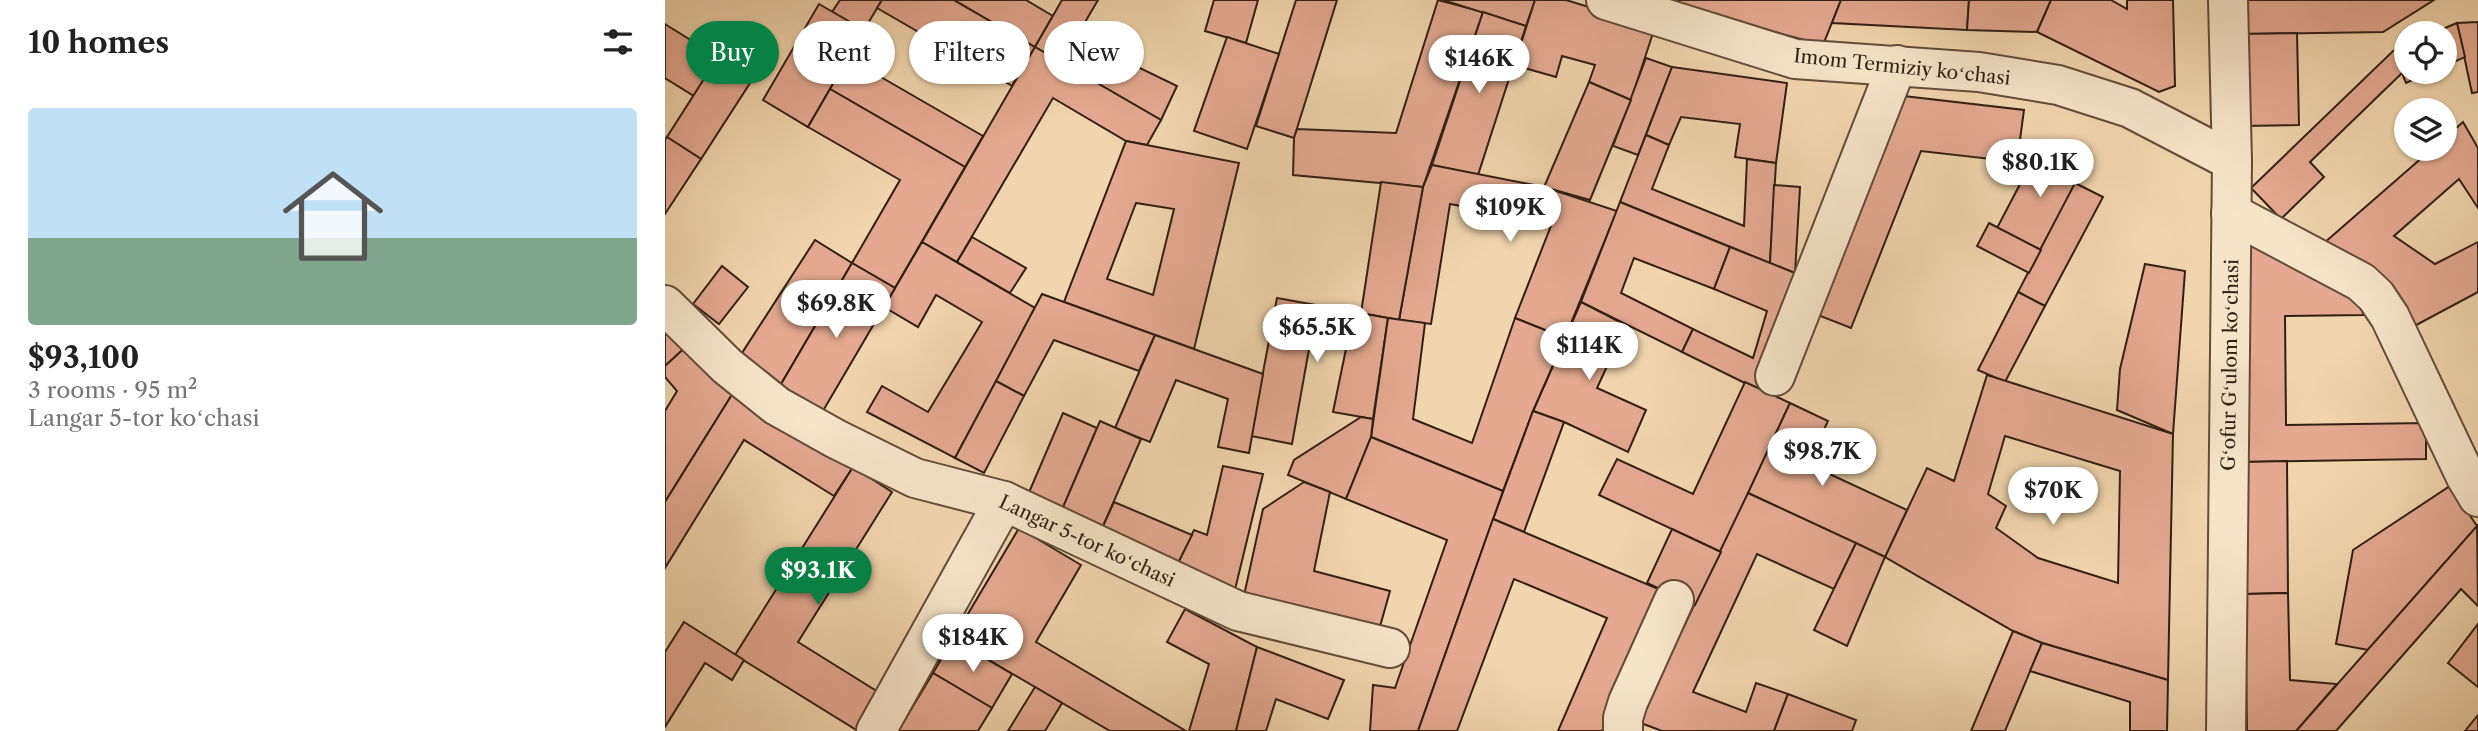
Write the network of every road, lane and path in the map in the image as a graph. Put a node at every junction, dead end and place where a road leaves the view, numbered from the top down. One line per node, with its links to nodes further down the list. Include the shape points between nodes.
1 (2228, 0): 4 (street, Gʻofur Gʻulom koʻchasi)
2 (1621, 2): 3 (street, Imom Termiziy koʻchasi, via 1795,59)
3 (1897, 65): 4 (street, Imom Termiziy koʻchasi, via 2058,85 2130,108); 7 (street)
4 (2232, 161): 5 (street, Gʻofur Gʻulom koʻchasi)
5 (2231, 213): 8 (street, via 2361,282 2376,296); 14 (street, Gʻofur Gʻulom koʻchasi)
6 (665, 305): 9 (street, Langar 5-tor koʻchasi, via 727,366 777,406 915,478)
7 (1775, 376)
8 (2474, 484)
9 (1004, 501): 11 (street, Langar 5-tor koʻchasi, via 1238,611); 12 (street)
10 (1674, 600): 13 (street, via 1628,702)
11 (1390, 648)
12 (876, 731)
13 (1623, 731)
14 (2226, 731)

